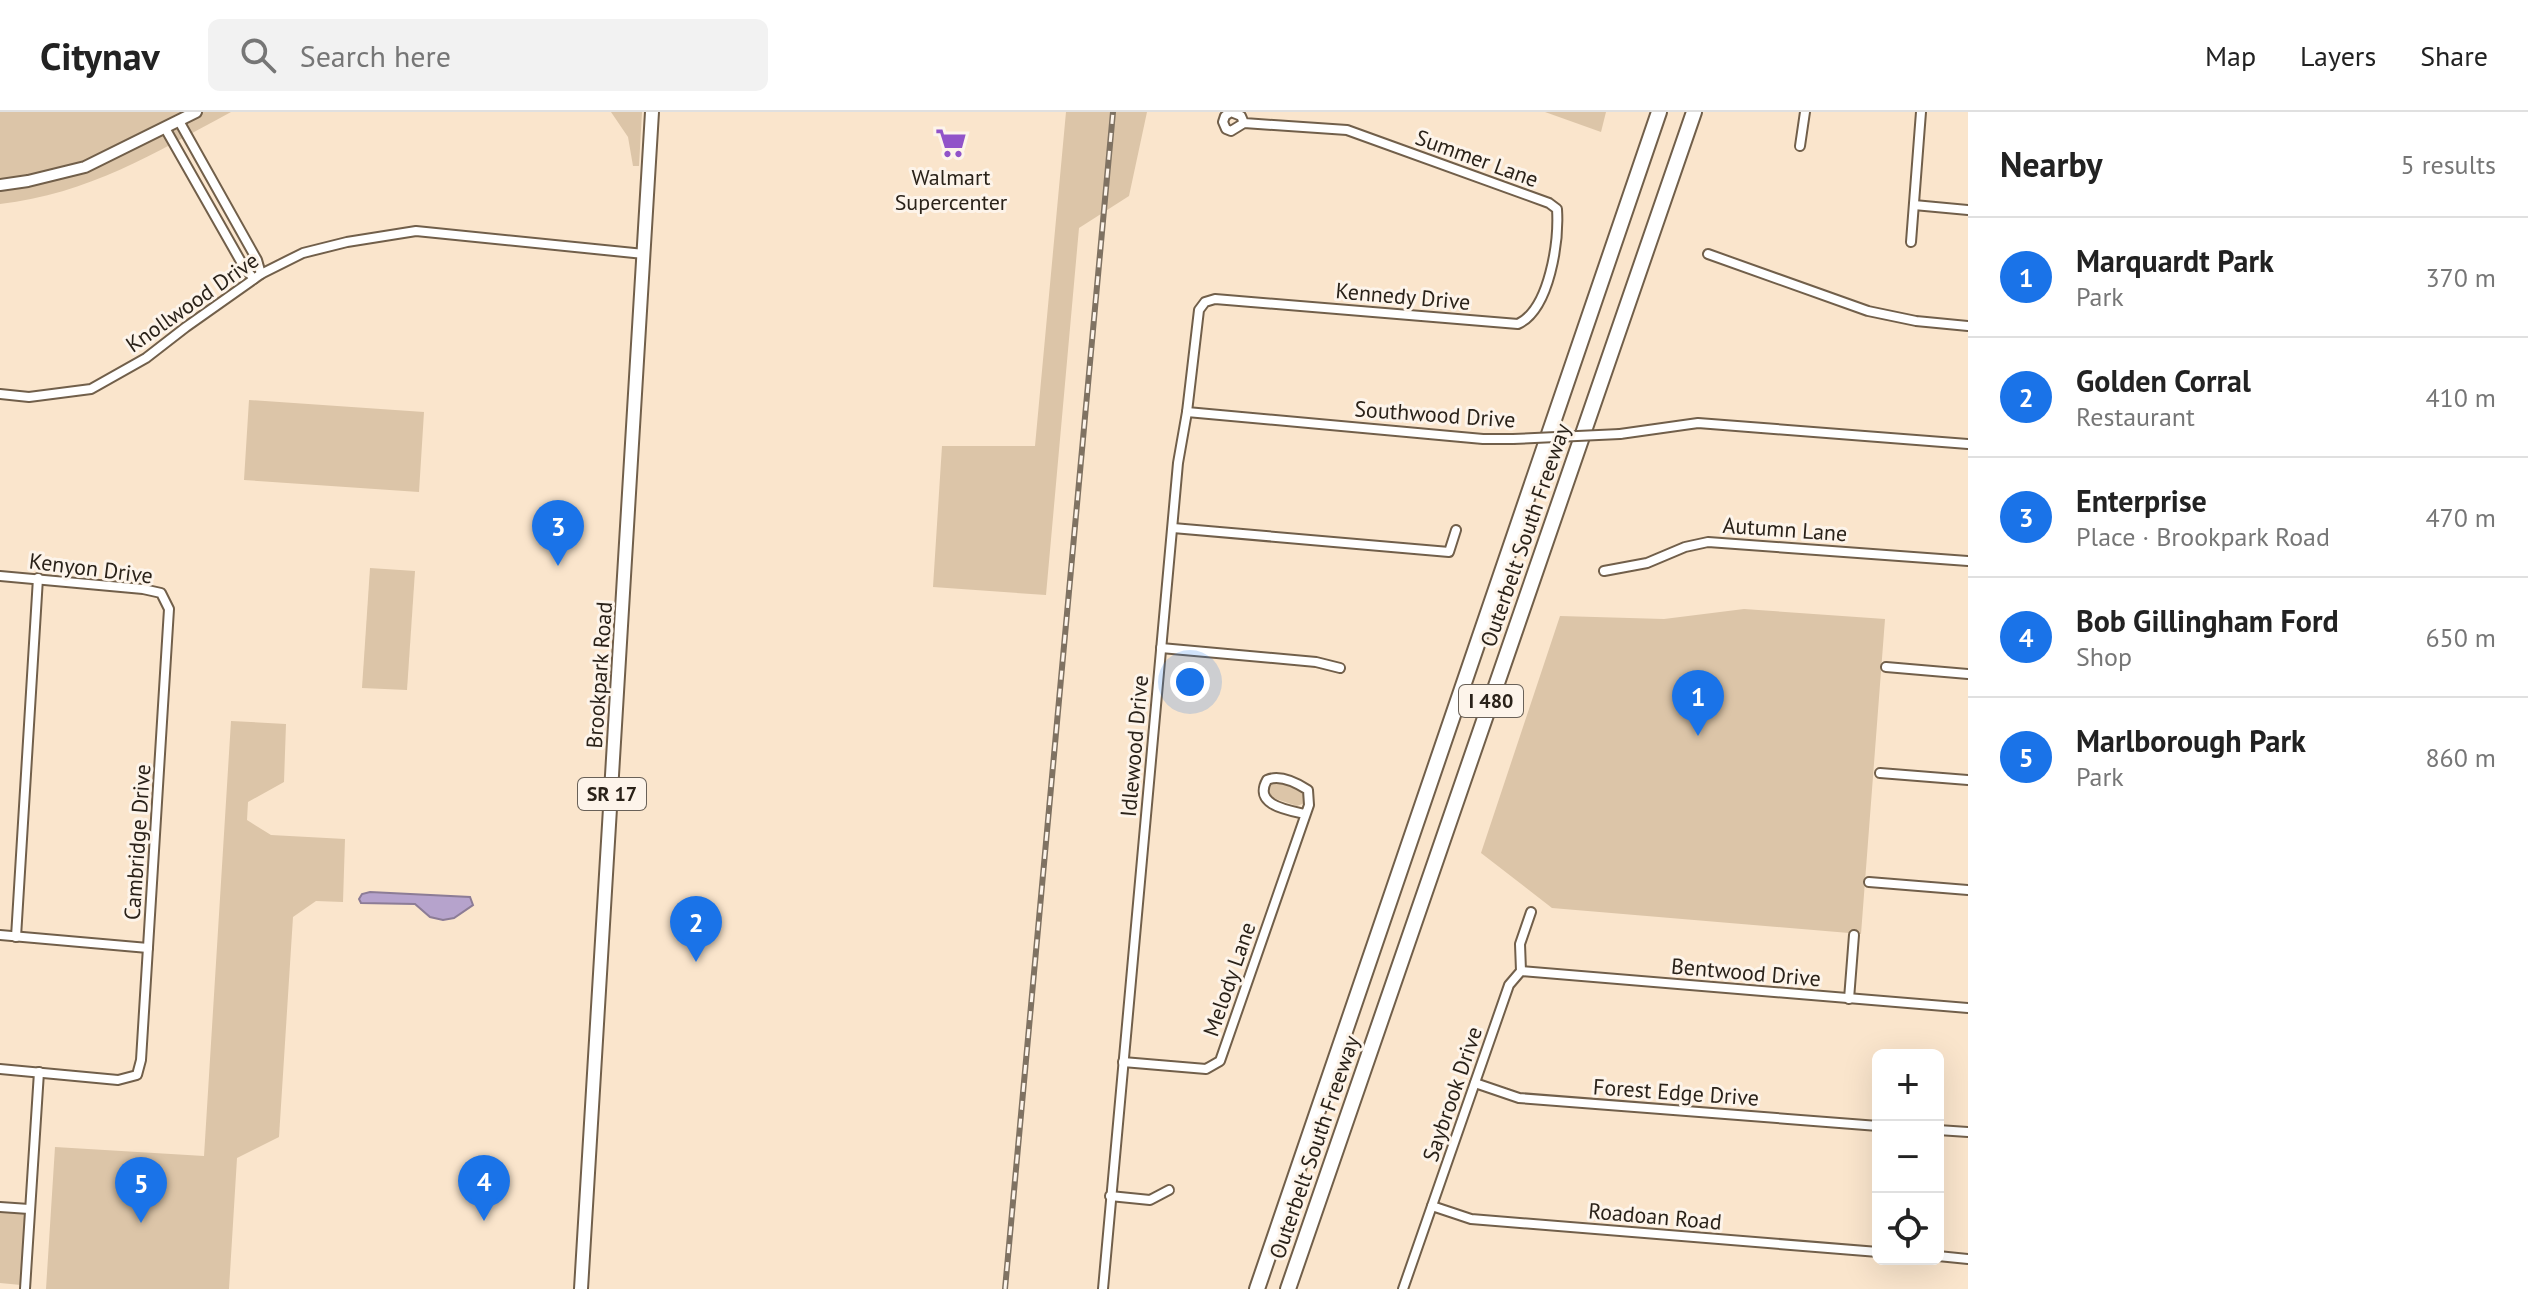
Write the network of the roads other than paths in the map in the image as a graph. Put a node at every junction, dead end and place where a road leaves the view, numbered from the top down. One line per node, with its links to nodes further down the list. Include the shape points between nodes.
1 (196, 112): 7 (street)
2 (652, 112): 19 (main road, Brookpark Road / SR 17)
3 (1659, 112): 70 (highway, Outerbelt South Freeway / I 480)
4 (1694, 112): 71 (highway, Outerbelt South Freeway / I 480)
5 (1805, 112): 10 (street)
6 (1921, 112): 14 (street)
7 (179, 121): 9 (street); 11 (street)
8 (1244, 123): 21 (street, Summer Lane, via 1347,130 1549,203 1557,209)
9 (165, 128): 12 (street); 13 (street, via 85,167)
10 (1800, 146)
11 (209, 175): 12 (street); 16 (street)
12 (197, 183): 17 (street)
13 (0, 185)
14 (1914, 205): 15 (street); 18 (street)
15 (1968, 210)
16 (236, 222): 17 (street); 22 (street, via 257,260)
17 (223, 230): 22 (street)
18 (1911, 242)
19 (644, 254): 22 (street, Knollwood Drive, via 416,231 315,250); 68 (main road, Brookpark Road / SR 17)
20 (1708, 254): 24 (street, via 1868,311)
21 (1555, 255): 23 (street, Kennedy Drive, via 1536,305 1518,324)
22 (258, 276): 25 (street, Knollwood Drive, via 146,358 91,389 29,397)
23 (1205, 302): 26 (street, Idlewood Drive, via 1196,317)
24 (1968, 326)
25 (0, 394)
26 (1187, 412): 27 (street, Southwood Drive, bridge, via 1483,439 1620,434 1698,423); 28 (street, Idlewood Drive)
27 (1968, 444)
28 (1173, 528): 29 (street, via 1449,552); 35 (street, Idlewood Drive)
29 (1456, 530)
30 (1968, 561): 31 (street, Autumn Lane, via 1708,542)
31 (1604, 571)
32 (0, 576): 33 (street, Kenyon Drive)
33 (38, 578): 34 (street, Kenyon Drive, via 161,593); 47 (street)
34 (169, 609): 48 (street, Cambridge Drive)
35 (1161, 648): 37 (street); 52 (street, Idlewood Drive)
36 (1886, 667): 38 (street)
37 (1340, 668)
38 (1968, 674)
39 (1880, 773): 40 (street)
40 (1968, 780)
41 (1305, 814): 41 (street, via 1308,790 1280,778 1267,780 1264,796 1269,803); 52 (street, Melody Lane, via 1220,1061 1206,1069)
42 (1869, 882): 43 (street)
43 (1968, 890)
44 (1531, 912): 49 (street, Saybrook Drive, via 1520,944)
45 (0, 935): 47 (street)
46 (1854, 935): 50 (street)
47 (16, 937): 48 (street)
48 (148, 948): 54 (street, Cambridge Drive, via 137,1075 118,1080)
49 (1521, 971): 50 (street, Bentwood Drive); 55 (street, Saybrook Drive, via 1509,985)
50 (1849, 999): 51 (street, Bentwood Drive)
51 (1968, 1008)
52 (1123, 1062): 60 (street, Idlewood Drive)
53 (0, 1069): 54 (street)
54 (39, 1072): 63 (street)
55 (1475, 1083): 56 (street, Forest Edge Drive, via 1519,1098); 61 (street, Saybrook Drive)
56 (1872, 1126)
57 (1944, 1130): 58 (street)
58 (1968, 1132)
59 (1169, 1190): 60 (street, via 1150,1200)
60 (1110, 1196): 69 (street, Idlewood Drive)
61 (1432, 1206): 64 (street, Roadoan Road, via 1471,1219); 72 (street, Saybrook Drive)
62 (0, 1207): 63 (street)
63 (29, 1209): 67 (street)
64 (1872, 1252)
65 (1944, 1257): 66 (street)
66 (1968, 1259)
67 (25, 1289)
68 (581, 1289)
69 (1103, 1289)
70 (1257, 1289)
71 (1288, 1289)
72 (1403, 1289)

